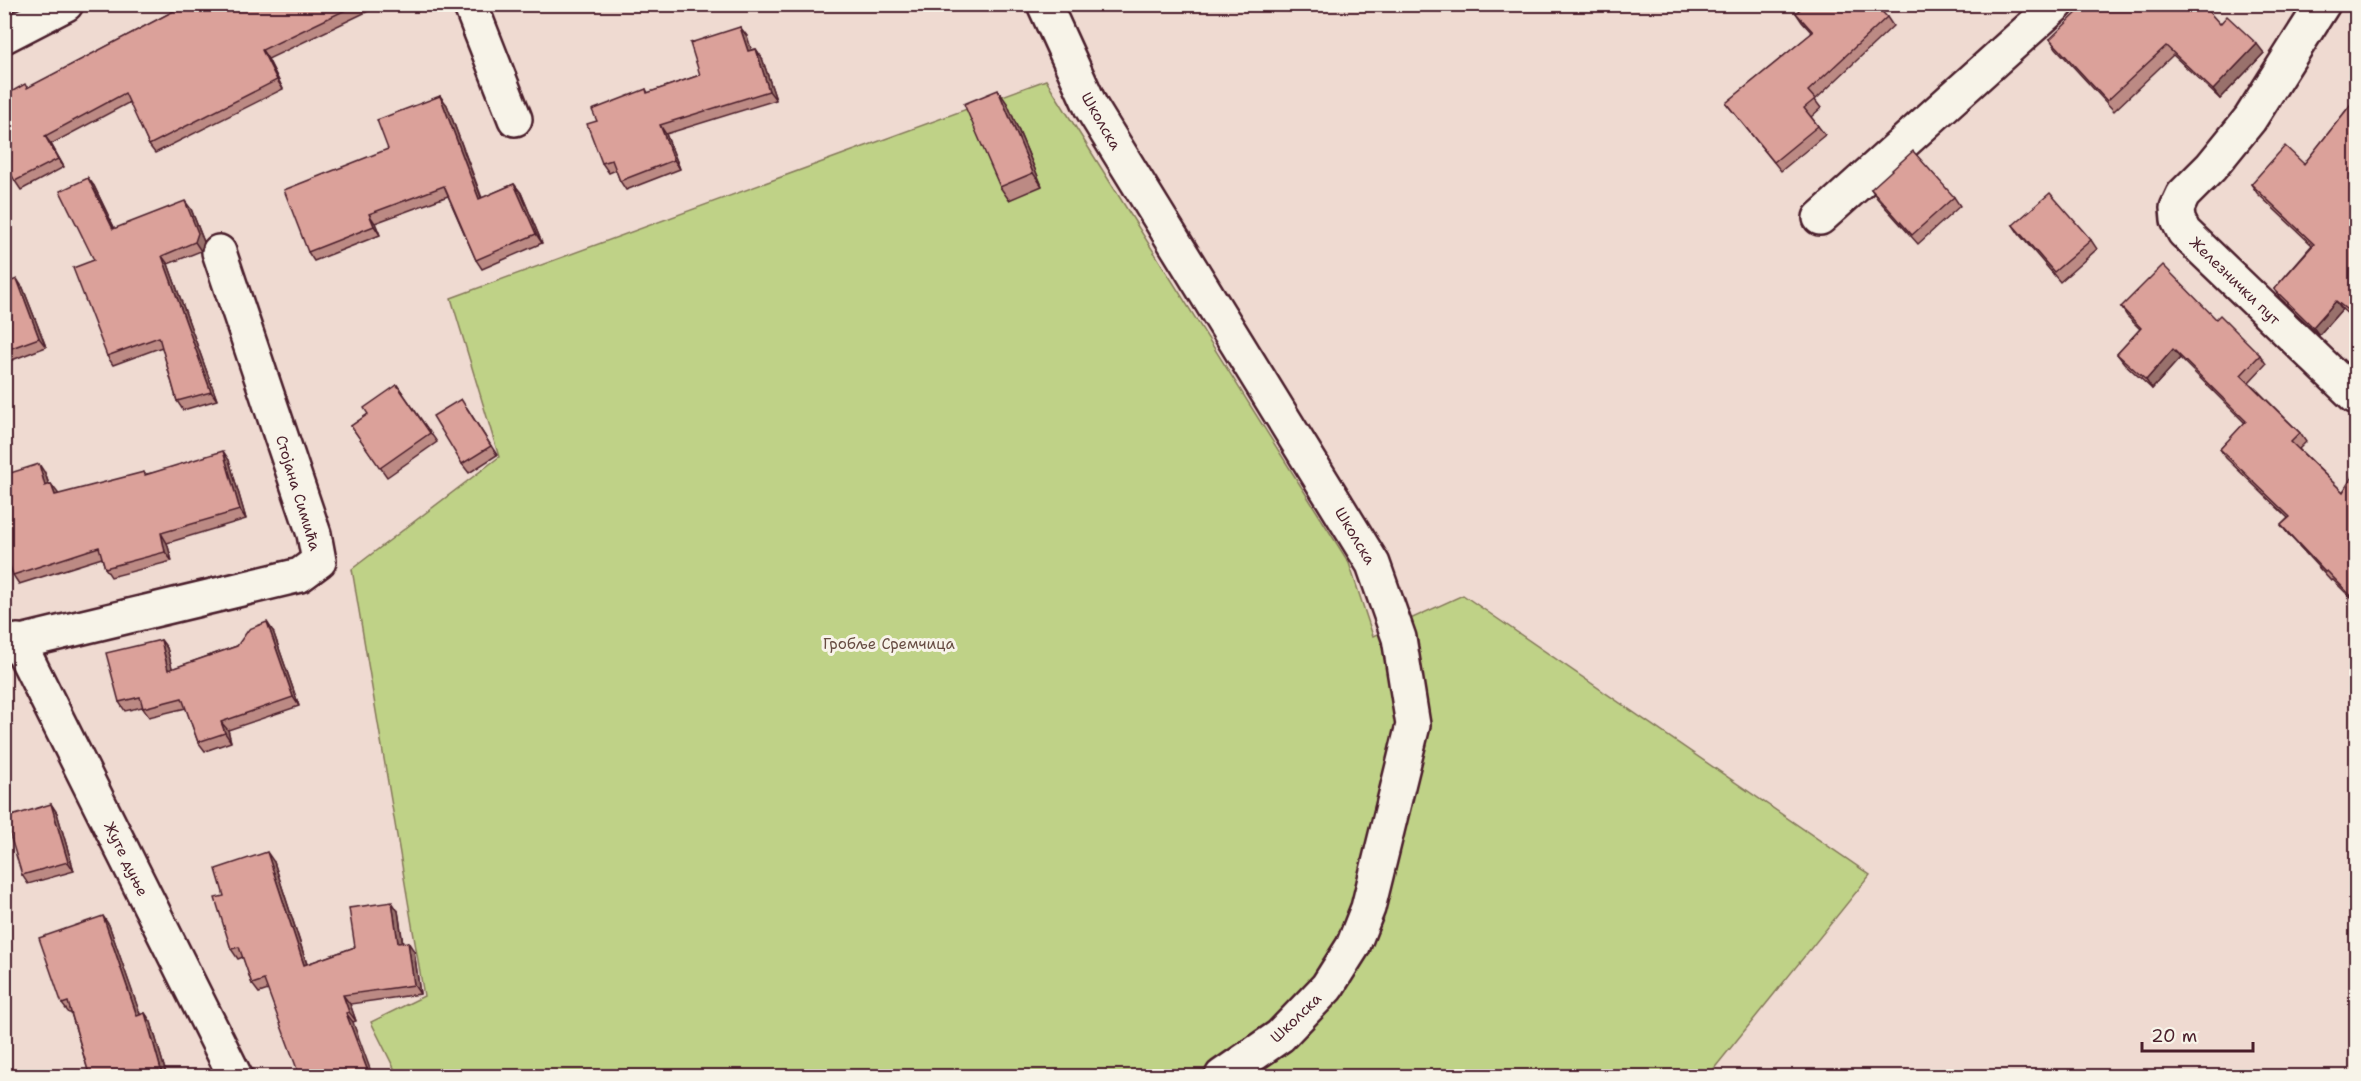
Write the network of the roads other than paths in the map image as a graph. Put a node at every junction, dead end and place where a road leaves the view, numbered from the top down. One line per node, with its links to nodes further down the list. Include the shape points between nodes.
1 (66, 4): 6 (street)
2 (470, 4): 7 (street)
3 (1044, 4): 13 (street, Школска, via 1091,107 1373,564 1399,638 1413,725 1368,908 1353,946 1328,987 1280,1036)
4 (2057, 4): 8 (street)
5 (2323, 4): 10 (street, Железнички пут, via 2250,118 2183,195 2178,214 2184,232)
6 (4, 36)
7 (516, 119)
8 (1820, 218)
9 (219, 252): 11 (street, Стојана Симића, via 314,534 319,561 300,575)
10 (2356, 397)
11 (11, 644): 12 (street, Жуте дуње)
12 (235, 1077)
13 (1222, 1077)

